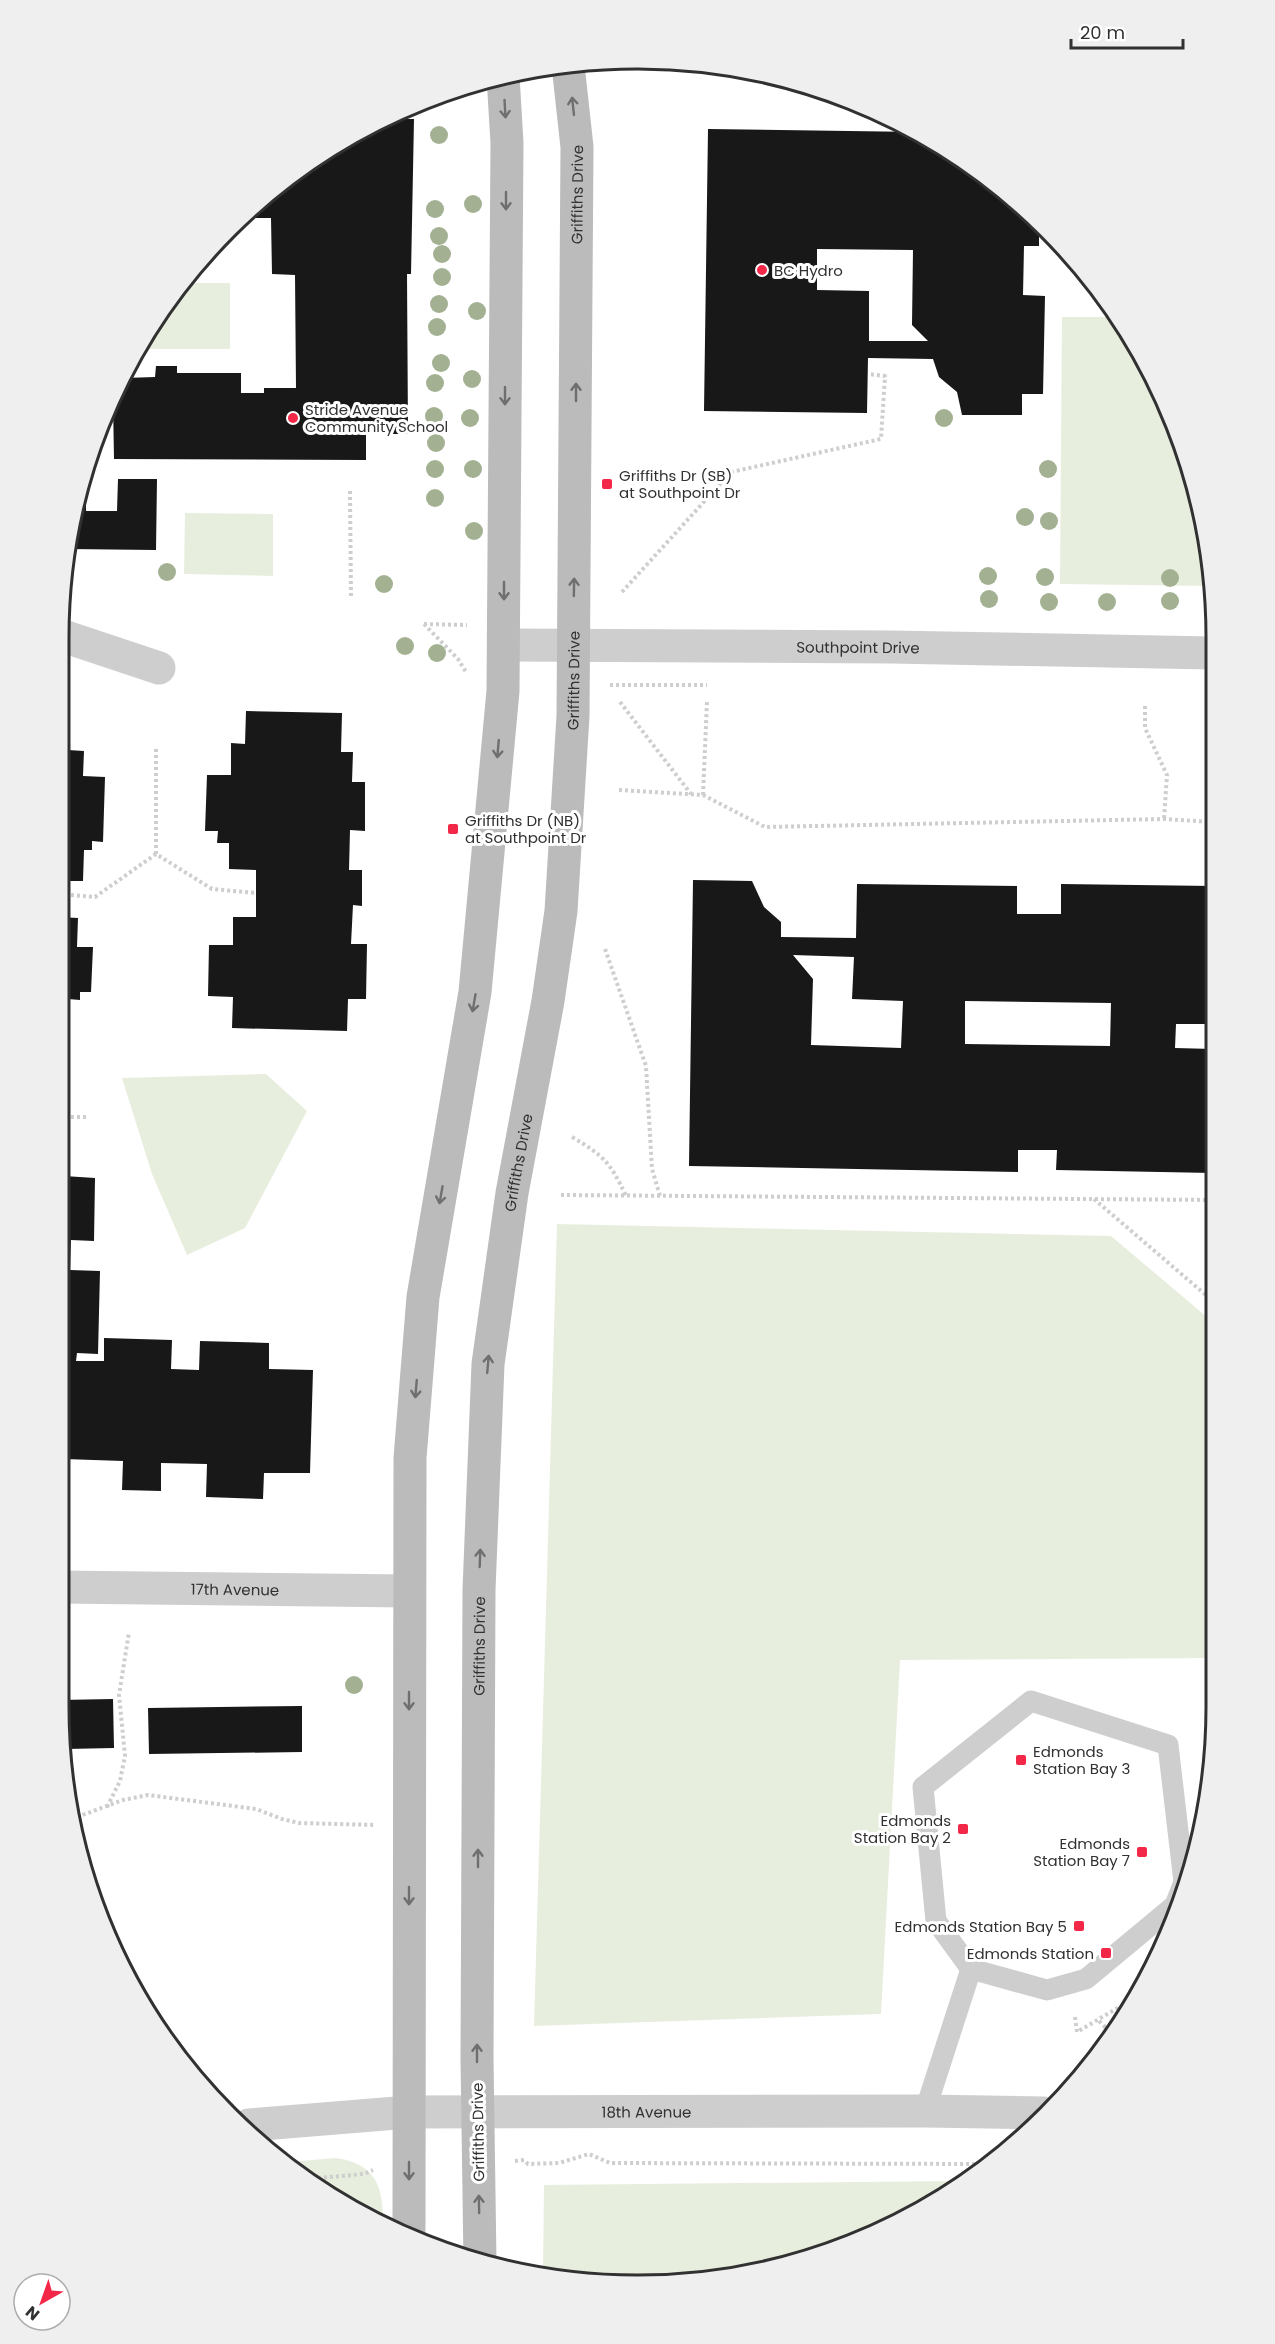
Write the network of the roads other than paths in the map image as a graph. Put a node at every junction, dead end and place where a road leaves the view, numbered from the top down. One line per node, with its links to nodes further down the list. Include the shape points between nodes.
1 (569, 73): 5 (main road, Griffiths Drive, one-way to 1, via 577,147)
2 (504, 85): 4 (main road, one-way to 4, via 507,143)
3 (69, 638): 7 (street)
4 (504, 645): 5 (street, Southpoint Drive); 9 (main road, one-way to 9, via 475,992 423,1297 410,1458)
5 (573, 645): 6 (street, Southpoint Drive); 15 (main road, Griffiths Drive, one-way to 5, via 479,1590 488,1364 512,1193 561,911 573,716)
6 (1206, 653)
7 (159, 668)
8 (69, 1587): 9 (street, 17th Avenue)
9 (410, 1591): 14 (main road, one-way to 14)
10 (1182, 1869): 12 (lane, via 1168,1745 1031,1701 923,1787 936,1922)
11 (1168, 1911): 12 (lane, via 1086,1979 1047,1990)
12 (971, 1969): 13 (lane)
13 (925, 2111): 15 (street, 18th Avenue); 16 (street, 18th Avenue)
14 (409, 2112): 15 (street, 18th Avenue); 17 (street, 18th Avenue); 18 (main road, one-way to 18)
15 (478, 2112): 19 (main road, Griffiths Drive, one-way to 15)
16 (1034, 2113)
17 (253, 2125)
18 (409, 2227)
19 (480, 2253)

